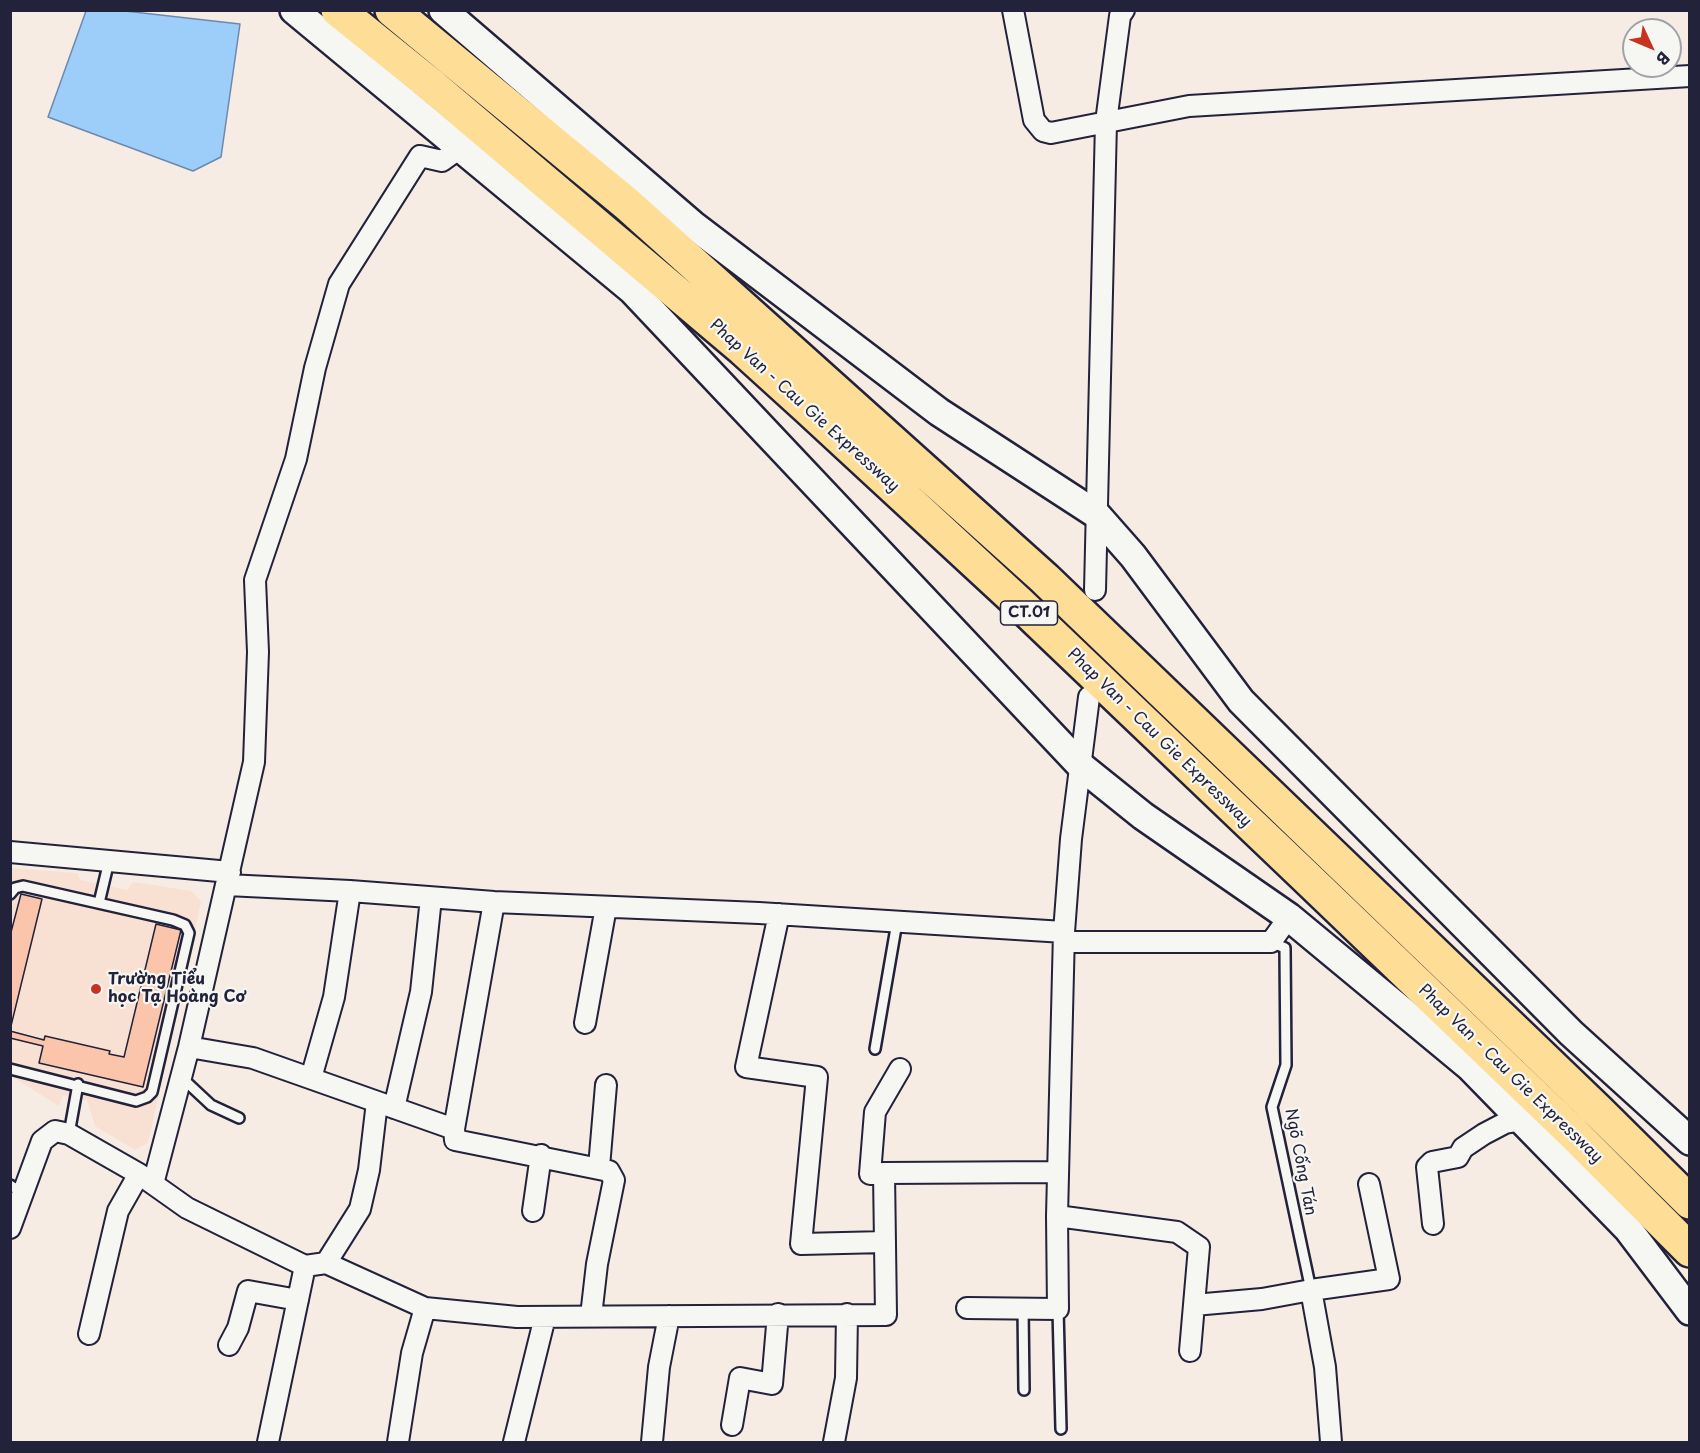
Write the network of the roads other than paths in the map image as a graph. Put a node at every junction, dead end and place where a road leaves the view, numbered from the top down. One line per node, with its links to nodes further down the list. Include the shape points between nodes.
1 (294, 10): 9 (street)
2 (338, 10): 56 (highway, Phap Van - Cau Gie Expressway / CT.01, via 431,84 808,408 1019,603 1572,1132)
3 (392, 10): 50 (highway, Phap Van - Cau Gie Expressway / CT.01, via 627,204 1045,579)
4 (1012, 10): 8 (street, via 1038,127 1050,133)
5 (1125, 10): 8 (street, via 1120,16)
6 (457, 15): 10 (street, via 693,225 939,412)
7 (1689, 76): 8 (street, via 1189,106)
8 (1106, 123): 10 (street)
9 (460, 148): 13 (street, via 632,290); 16 (street, via 442,161 420,156 339,284 315,368 296,459 255,580 258,652 254,762)
10 (1096, 514): 11 (street); 42 (street, via 1133,556 1241,701 1571,1033)
11 (1095, 590)
12 (1089, 697): 13 (street)
13 (1082, 767): 24 (street, via 1143,816); 26 (street, via 1071,839)
14 (10, 852): 15 (street)
15 (109, 861): 16 (street); 21 (lane)
16 (228, 879): 17 (street); 29 (street)
17 (350, 891): 19 (street); 34 (street, via 333,997)
18 (10, 894): 21 (lane, via 23,886)
19 (431, 897): 20 (street); 37 (street, via 421,992)
20 (494, 902): 22 (street); 40 (street)
21 (99, 903): 35 (lane, via 173,920 185,924 189,933 152,1092 136,1101)
22 (606, 907): 23 (street); 28 (street)
23 (779, 914): 25 (street); 55 (street, via 746,1067 817,1077 801,1244)
24 (1289, 917): 27 (street); 39 (street, via 1470,1067)
25 (897, 922): 26 (street); 30 (lane)
26 (1064, 937): 27 (street); 45 (street)
27 (1271, 942): 59 (lane, Ngõ Cống Tán, via 1285,948 1286,1065 1272,1107)
28 (585, 1023)
29 (189, 1047): 33 (street); 34 (street, via 253,1058)
30 (875, 1050)
31 (10, 1069): 35 (lane)
32 (900, 1069): 46 (street, via 875,1112 870,1174)
33 (181, 1077): 38 (lane, via 211,1105); 47 (street)
34 (311, 1078): 37 (street)
35 (78, 1084): 41 (lane)
36 (606, 1085): 44 (street)
37 (386, 1105): 40 (street); 57 (street, via 360,1209)
38 (239, 1118)
39 (1522, 1120): 53 (street, via 1484,1134 1463,1148 1458,1157 1432,1162 1427,1167); 66 (street, via 1628,1229)
40 (454, 1129): 43 (street, via 455,1140)
41 (69, 1134): 47 (street); 49 (street, via 55,1131 42,1141)
42 (1689, 1141)
43 (542, 1155): 44 (street); 51 (street)
44 (599, 1167): 69 (street, via 609,1171 614,1180)
45 (1059, 1172): 46 (street); 52 (street)
46 (884, 1173): 55 (street)
47 (146, 1179): 58 (street, via 187,1208); 72 (street, via 118,1211)
48 (1369, 1184): 59 (street, via 1389,1279)
49 (17, 1189): 54 (street)
50 (1689, 1202)
51 (533, 1210)
52 (1057, 1216): 61 (street, via 1177,1232 1199,1247); 65 (street)
53 (1433, 1224)
54 (10, 1228)
55 (885, 1242): 68 (street, via 886,1315)
56 (1689, 1250)
57 (326, 1263): 58 (street); 62 (street)
58 (305, 1266): 60 (street)
59 (1311, 1290): 61 (street); 83 (street, via 1325,1367)
60 (298, 1300): 73 (street, via 248,1292); 78 (street)
61 (1194, 1305): 74 (street)
62 (425, 1308): 71 (street); 79 (street, via 412,1353)
63 (967, 1308): 64 (street)
64 (1023, 1308): 65 (street); 75 (lane)
65 (1058, 1309): 77 (lane)
66 (1689, 1311)
67 (778, 1314): 68 (street); 70 (street); 76 (street, via 772,1384 740,1378)
68 (847, 1314): 82 (street, via 846,1378)
69 (591, 1316): 70 (street); 71 (street)
70 (669, 1316): 81 (street, via 659,1367)
71 (545, 1317): 80 (street)
72 (89, 1334)
73 (229, 1345)
74 (1190, 1352)
75 (1024, 1390)
76 (732, 1425)
77 (1061, 1429)
78 (268, 1443)
79 (398, 1443)
80 (514, 1443)
81 (652, 1443)
82 (834, 1443)
83 (1331, 1443)

